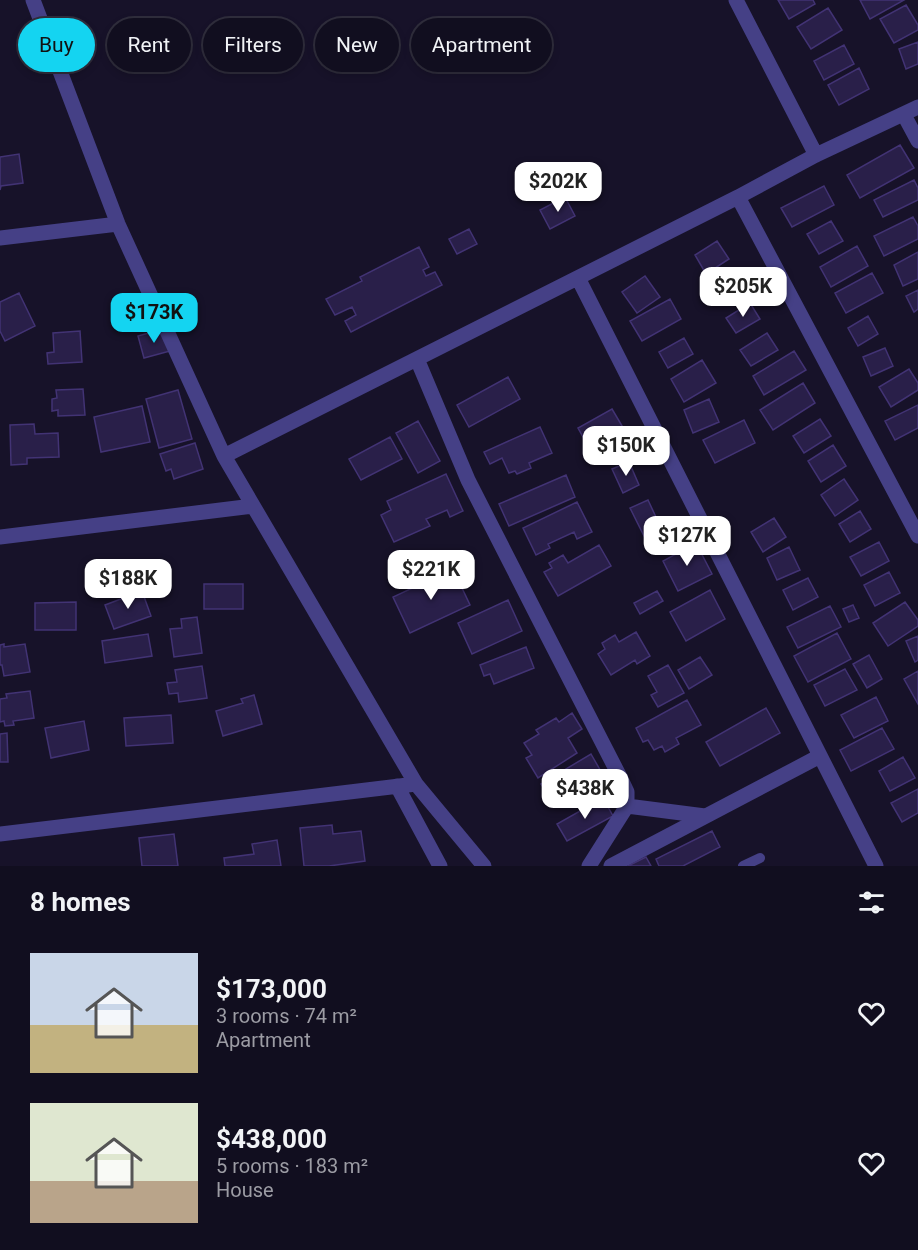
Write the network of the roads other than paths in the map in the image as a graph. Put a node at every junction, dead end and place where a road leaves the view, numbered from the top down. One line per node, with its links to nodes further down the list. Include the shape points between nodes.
1 (33, 0): 8 (street)
2 (736, 0): 6 (street)
3 (918, 107): 4 (street)
4 (904, 115): 5 (street); 6 (street)
5 (918, 141)
6 (816, 154): 7 (street)
7 (738, 197): 10 (street); 14 (street)
8 (118, 224): 9 (street); 12 (street)
9 (0, 238)
10 (578, 278): 11 (street); 16 (street)
11 (417, 359): 12 (street); 19 (street, via 468,480 620,777 627,792)
12 (224, 456): 13 (street)
13 (253, 506): 15 (street); 17 (street)
14 (918, 536)
15 (0, 537)
16 (820, 756): 20 (street); 28 (street)
17 (416, 784): 18 (street); 24 (street)
18 (397, 786): 21 (street); 23 (street)
19 (627, 807): 20 (street); 25 (street)
20 (705, 816): 26 (street)
21 (0, 834)
22 (759, 858): 27 (lane)
23 (440, 866)
24 (484, 866)
25 (589, 866)
26 (611, 866)
27 (743, 866)
28 (876, 866)

